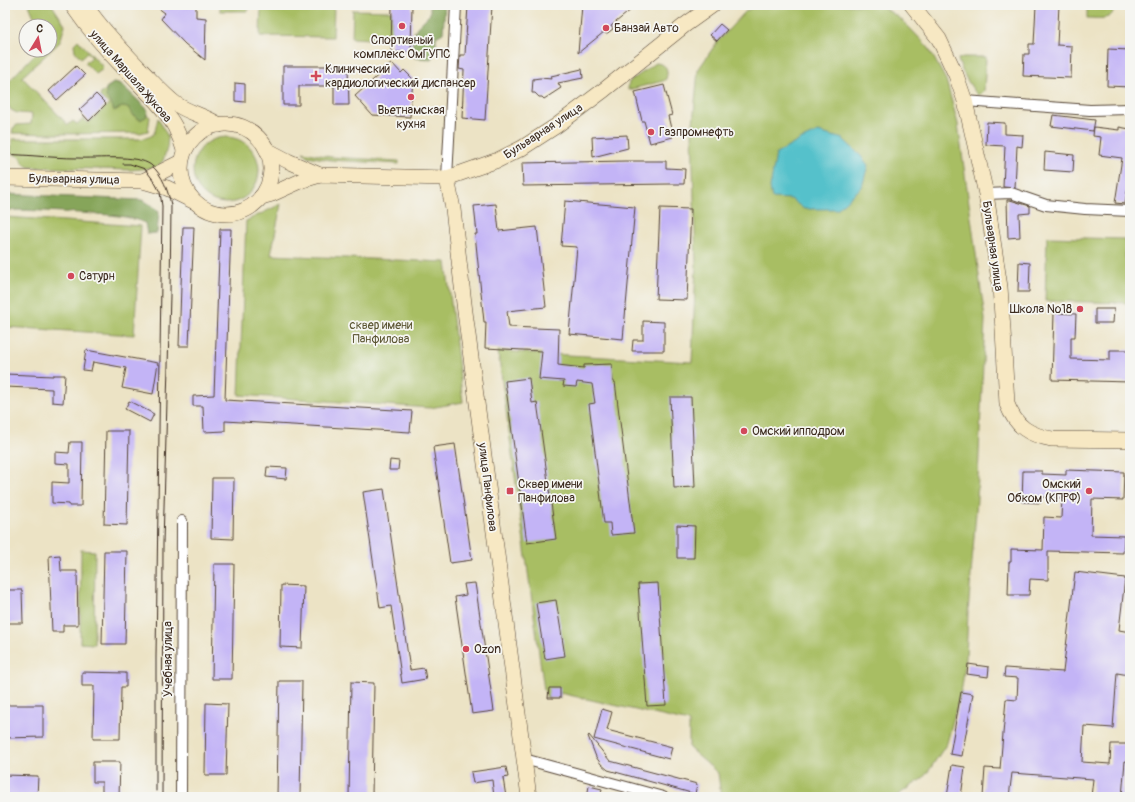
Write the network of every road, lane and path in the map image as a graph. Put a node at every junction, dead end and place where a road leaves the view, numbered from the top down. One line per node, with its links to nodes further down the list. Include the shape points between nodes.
1 (72, 5): 10 (main road, улица Маршала Жукова, via 100,43 167,115 176,128)
2 (85, 5): 8 (main road, улица Маршала Жукова, via 104,30 159,89 176,104)
3 (456, 5): 13 (street)
4 (713, 5): 13 (main road, Бульварная улица, via 556,126 498,160)
5 (912, 5): 6 (main road, Бульварная улица, via 938,39 956,75)
6 (965, 101): 7 (street, via 1090,110); 15 (main road, Бульварная улица)
7 (1130, 109)
8 (219, 125): 9 (main road, via 234,125 250,131 260,139); 10 (main road, via 201,130 191,139)
9 (267, 150): 11 (main road, Бульварная улица); 16 (main road, via 271,166 269,183)
10 (183, 156): 14 (main road, Бульварная улица); 17 (main road, via 181,178 186,191)
11 (320, 175): 13 (main road, Бульварная улица); 16 (main road, Бульварная улица)
12 (5, 178): 14 (main road, Бульварная улица)
13 (447, 178): 21 (main road, улица Панфилова)
14 (144, 181): 17 (main road, Бульварная улица, via 167,188)
15 (986, 194): 18 (street, via 1011,193 1046,205 1085,210); 19 (main road, Бульварная улица, via 1000,287 1007,404 1011,414 1019,426 1041,437)
16 (261, 198): 17 (main road, via 250,207 236,213 221,214 206,210)
17 (194, 201)
18 (1130, 211)
19 (1130, 440)
20 (182, 521): 22 (street, Учебная улица)
21 (524, 760): 23 (main road, улица Панфилова); 24 (street)
22 (181, 797)
23 (529, 797)
24 (663, 797)

